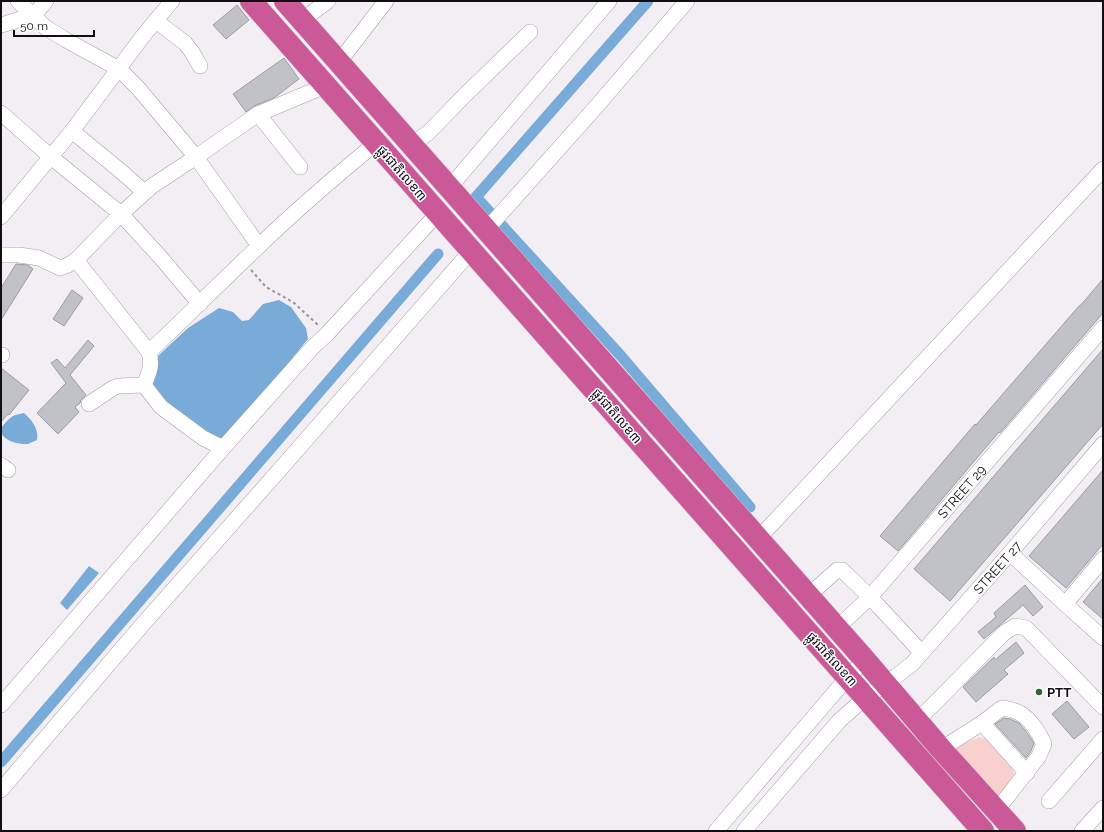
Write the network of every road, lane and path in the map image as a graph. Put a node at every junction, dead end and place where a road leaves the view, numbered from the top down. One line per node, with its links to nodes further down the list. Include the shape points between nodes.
1 (18, 1): 10 (street)
2 (46, 1): 10 (street)
3 (172, 1): 12 (street)
4 (250, 1): 18 (highway, ផ្លូវជាតិលេខ៣)
5 (285, 1): 11 (highway, ផ្លូវជាតិលេខ៣)
6 (328, 1): 11 (street)
7 (386, 1): 15 (street)
8 (609, 1): 29 (street)
9 (687, 1): 33 (street, via 596,107)
10 (34, 15): 13 (street); 17 (street, via 45,27)
11 (302, 20): 15 (highway, ផ្លូវជាតិលេខ៣)
12 (156, 21): 16 (street, via 185,43); 17 (street)
13 (1, 25)
14 (530, 32): 23 (street, via 428,133)
15 (339, 62): 23 (highway, ផ្លូវជាតិលេខ៣)
16 (200, 66)
17 (119, 70): 21 (street); 25 (street, via 138,88)
18 (325, 86): 20 (street); 22 (highway, ផ្លូវជាតិលេខ៣)
19 (1, 113): 24 (street)
20 (258, 114): 25 (street); 26 (street)
21 (72, 132): 24 (street); 28 (street)
22 (376, 143): 31 (highway, ផ្លូវជាតិលេខ៣); 34 (street, via 315,194)
23 (411, 145): 29 (highway, ផ្លូវជាតិលេខ៣)
24 (51, 157): 30 (street); 32 (street)
25 (196, 157): 28 (street); 34 (street)
26 (300, 167)
27 (1103, 169): 47 (street)
28 (144, 192): 30 (street)
29 (453, 192): 33 (highway, ផ្លូវជាតិលេខ៣)
30 (121, 214): 37 (street); 39 (street)
31 (440, 215): 35 (highway, ផ្លូវជាតិលេខ៣); 41 (street)
32 (1, 216)
33 (484, 228): 47 (highway, ផ្លូវជាតិលេខ៣)
34 (259, 246): 38 (street)
35 (468, 247): 57 (highway, ផ្លូវជាតិលេខ៣); 69 (street, via 283,466)
36 (1, 255): 37 (street, via 19,254 39,258 60,268)
37 (76, 260): 42 (street)
38 (244, 261): 39 (street); 41 (path, via 266,287 293,302)
39 (200, 304): 42 (street)
40 (1103, 328): 51 (street, STREET 29)
41 (327, 334): 46 (street)
42 (149, 352): 43 (street, via 151,367)
43 (144, 385): 44 (street, via 112,388); 46 (street, via 161,407 203,438)
44 (89, 404)
45 (1103, 444): 48 (street, STREET 27)
46 (223, 448): 60 (street)
47 (758, 539): 50 (highway, ផ្លូវជាតិលេខ៣)
48 (1010, 553): 52 (street); 55 (street, STREET 27)
49 (1103, 559): 52 (street)
50 (808, 596): 51 (street, via 837,570 842,570); 53 (highway, ផ្លូវជាតិលេខ៣)
51 (870, 597): 53 (street, STREET 29); 55 (street)
52 (1065, 604): 54 (street)
53 (836, 628): 56 (highway, ផ្លូវជាតិលេខ៣)
54 (1103, 638)
55 (922, 653): 58 (street, STREET 27, via 912,664)
56 (865, 660): 57 (street); 58 (highway, ផ្លូវជាតិលេខ៣)
57 (848, 677): 59 (highway, ផ្លូវជាតិលេខ៣); 64 (street)
58 (884, 684): 59 (street, STREET 27); 62 (highway, ផ្លូវជាតិលេខ៣)
59 (866, 697): 66 (street, STREET 27); 77 (highway, ផ្លូវជាតិលេខ៣)
60 (1, 705)
61 (1103, 707): 62 (street, via 1026,628 1015,626 1004,633)
62 (917, 721): 67 (highway, ផ្លូវជាតិលេខ៣)
63 (982, 723): 67 (street); 68 (street); 68 (street, via 1002,708 1017,711 1028,719 1044,744)
64 (803, 730): 66 (street); 70 (street)
65 (1103, 739): 71 (street)
66 (818, 744): 72 (street, STREET 27)
67 (940, 749): 74 (highway, ផ្លូវជាតិលេខ៣)
68 (1027, 773): 74 (street)
69 (1, 790)
70 (749, 793): 72 (street); 75 (street)
71 (1049, 802)
72 (764, 807): 76 (street, STREET 27)
73 (1103, 808): 79 (street)
74 (997, 810): 78 (highway, ផ្លូវជាតិលេខ៣)
75 (716, 831)
76 (744, 831)
77 (983, 831)
78 (1015, 831)
79 (1082, 831)

